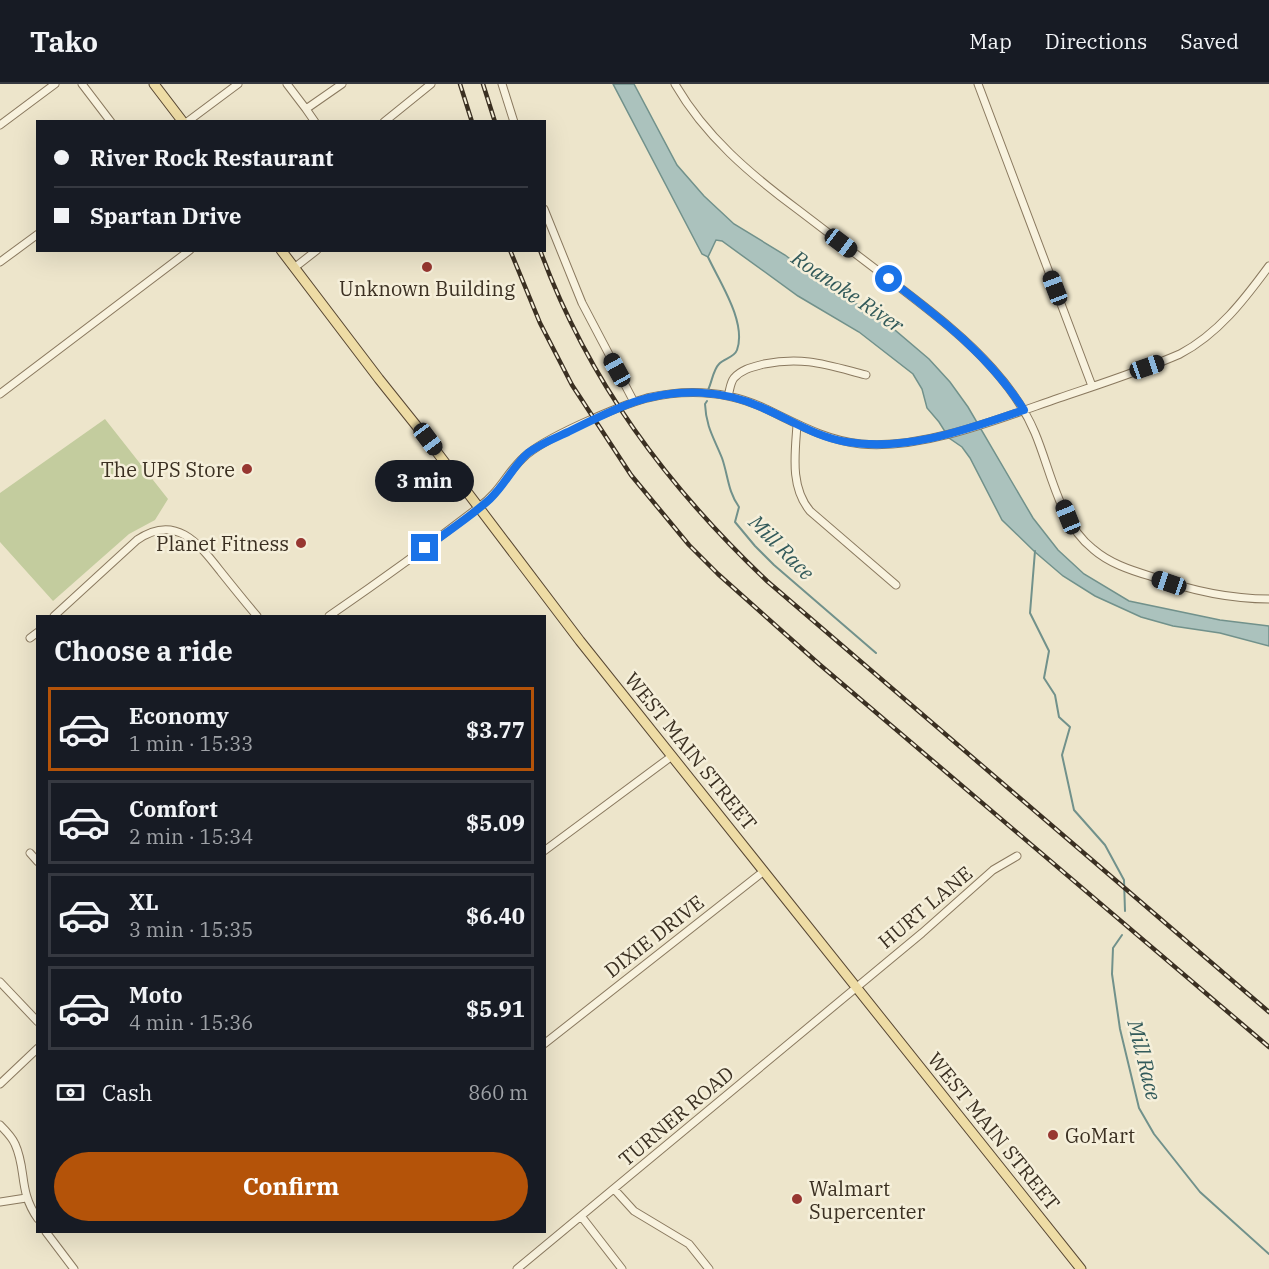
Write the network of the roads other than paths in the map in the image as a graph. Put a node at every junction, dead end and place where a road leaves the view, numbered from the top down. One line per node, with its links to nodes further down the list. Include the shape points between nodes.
1 (55, 84): 18 (street)
2 (82, 84): 12 (street)
3 (154, 84): 13 (main road)
4 (238, 84): 14 (street)
5 (287, 84): 11 (street)
6 (342, 84): 11 (street)
7 (431, 84): 16 (street)
8 (502, 84): 17 (street)
9 (675, 84): 32 (street, via 712,135 744,167 959,333 994,369)
10 (978, 84): 28 (street)
11 (306, 109): 15 (street)
12 (109, 120)
13 (183, 120)
14 (188, 120)
15 (314, 120)
16 (386, 120)
17 (513, 120)
18 (0, 125)
19 (546, 214): 31 (street, via 582,303)
20 (36, 235): 24 (street)
21 (187, 252): 29 (street)
22 (282, 252): 26 (main road, WEST MAIN STREET)
23 (314, 252): 26 (street)
24 (0, 262)
25 (1269, 266): 28 (street, via 1217,328 1194,346)
26 (294, 268): 34 (main road, WEST MAIN STREET)
27 (866, 375): 30 (street, via 815,362 788,360 746,370 733,379)
28 (1092, 386): 32 (street)
29 (0, 394)
30 (728, 396): 31 (street, via 676,393); 33 (street)
31 (634, 402): 34 (street, via 535,448)
32 (1024, 410): 33 (street, via 943,435 897,444 829,438); 36 (street, via 1068,517 1093,549 1115,563 1198,592)
33 (797, 425): 35 (street, via 796,475 800,497 810,512)
34 (479, 507): 39 (street); 42 (main road, WEST MAIN STREET)
35 (896, 585)
36 (1269, 599)
37 (55, 615): 38 (street, via 137,540 152,532 169,530 197,543)
38 (256, 615)
39 (330, 615)
40 (36, 634): 41 (street)
41 (30, 638)
42 (672, 756): 43 (street); 47 (main road, WEST MAIN STREET)
43 (546, 850)
44 (30, 853): 46 (street)
45 (1017, 856): 49 (street, HURT LANE, via 993,870)
46 (36, 860)
47 (764, 871): 49 (main road, WEST MAIN STREET); 51 (street, DIXIE DRIVE)
48 (0, 982): 50 (street)
49 (856, 987): 55 (street, TURNER ROAD); 65 (main road, WEST MAIN STREET)
50 (36, 1020)
51 (546, 1042)
52 (36, 1050): 53 (street)
53 (0, 1084)
54 (0, 1125): 56 (street, via 17,1150)
55 (614, 1189): 59 (street, TURNER ROAD); 64 (street, via 634,1211 690,1244)
56 (26, 1198): 57 (street); 58 (street)
57 (0, 1202)
58 (36, 1216)
59 (580, 1216): 62 (street, TURNER ROAD); 63 (street)
60 (47, 1233): 61 (street)
61 (74, 1269)
62 (517, 1269)
63 (622, 1269)
64 (709, 1269)
65 (1081, 1269)

